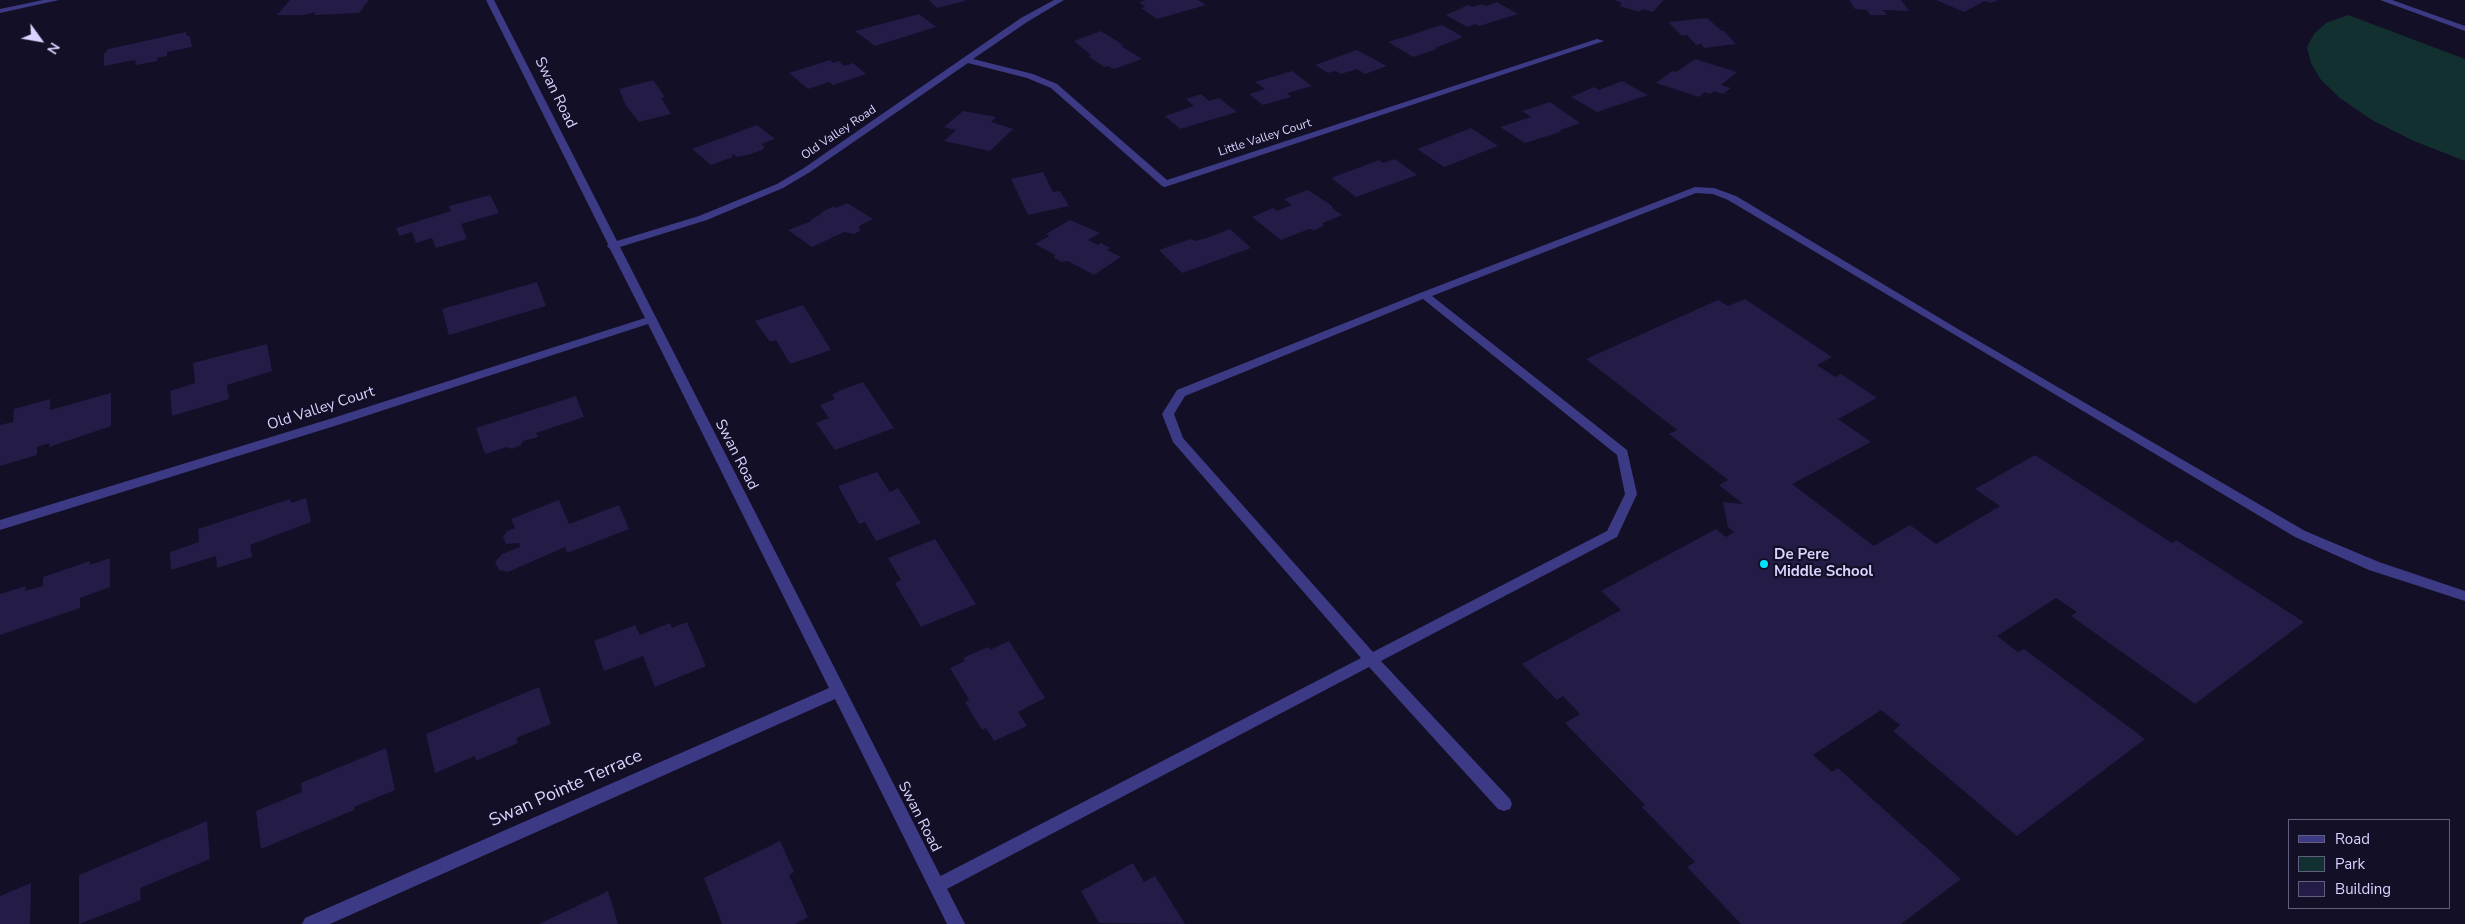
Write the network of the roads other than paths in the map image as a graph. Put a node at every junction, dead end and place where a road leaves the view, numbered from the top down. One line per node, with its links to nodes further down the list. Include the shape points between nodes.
1 (55, 0): 5 (street)
2 (490, 0): 9 (street, Swan Road)
3 (1060, 0): 8 (street, Old Valley Road, via 1024,20)
4 (2384, 0): 6 (street)
5 (0, 10)
6 (2465, 29)
7 (1600, 41): 8 (street, Little Valley Court, via 1165,184 1054,86 1030,76)
8 (967, 60): 9 (street, Old Valley Road, via 780,186 703,218)
9 (612, 246): 11 (street, Swan Road)
10 (1424, 295): 13 (street, via 1695,190 1714,192 1732,198 2300,534 2374,566); 14 (street, via 1181,393 1168,414 1177,439); 14 (street, via 1623,453 1632,494 1612,534)
11 (650, 320): 12 (street, Old Valley Court); 15 (street, Swan Road)
12 (0, 525)
13 (2465, 596)
14 (1370, 660): 16 (street); 17 (street)
15 (837, 691): 17 (street, Swan Road); 18 (street, Swan Pointe Terrace)
16 (1504, 804)
17 (937, 886): 19 (street, Swan Road)
18 (312, 924)
19 (956, 924)

